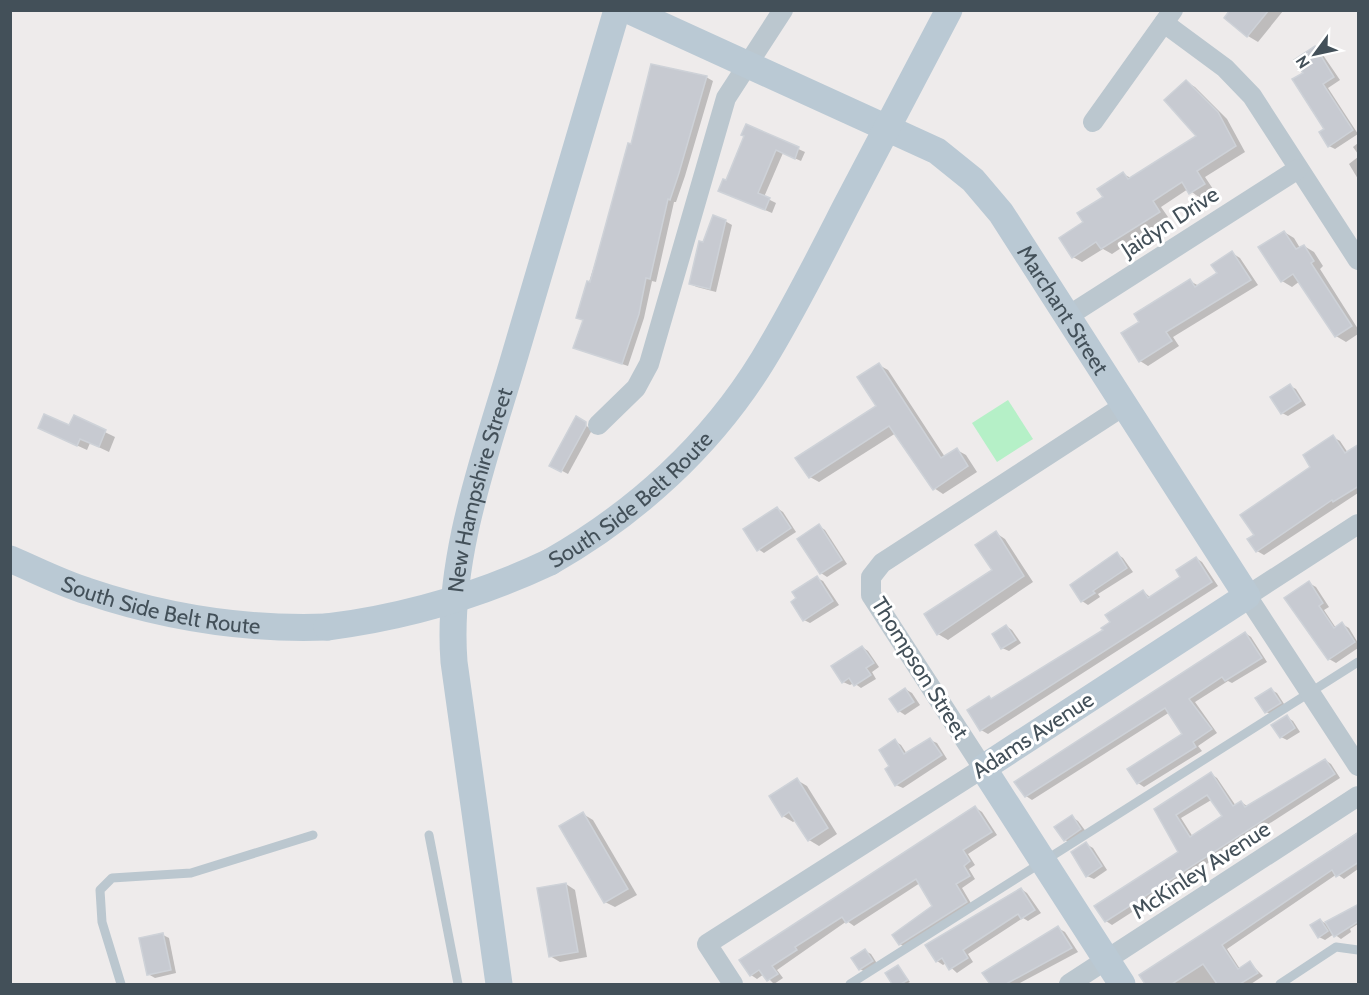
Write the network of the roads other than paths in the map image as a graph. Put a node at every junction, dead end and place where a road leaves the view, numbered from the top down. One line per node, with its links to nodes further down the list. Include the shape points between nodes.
1 (617, 10): 29 (street, New Hampshire Street, via 498,414 456,576 454,662)
2 (628, 10): 6 (street, Marchant Street)
3 (783, 10): 6 (street)
4 (949, 10): 8 (street, South Side Belt Route)
5 (1168, 17): 7 (street); 9 (street, via 1252,96)
6 (749, 64): 8 (street, Marchant Street); 13 (street, via 726,98 649,364 636,388)
7 (1094, 122)
8 (888, 126): 11 (street, Marchant Street, via 937,150 973,180 1001,213); 15 (street, South Side Belt Route, bridge, via 792,311 762,363 722,417 671,474 631,509 550,562 464,598 373,621 278,628 132,605 84,591)
9 (1298, 169): 10 (street); 11 (street, Jaidyn Drive)
10 (1359, 260)
11 (1068, 316): 12 (street, Marchant Street)
12 (1125, 405): 16 (street, Marchant Street); 20 (street, Thompson Street, via 882,563 871,577 871,595)
13 (598, 425)
14 (1359, 524): 16 (street, Adams Avenue)
15 (10, 559)
16 (1247, 596): 18 (street, Marchant Street); 20 (street, Adams Avenue)
17 (1359, 662): 18 (lane)
18 (1311, 693): 19 (street, Marchant Street); 24 (lane)
19 (1359, 766)
20 (982, 768): 24 (street, Thompson Street); 30 (street, Adams Avenue, via 706,944)
21 (1359, 796): 26 (street, McKinley Avenue)
22 (313, 835): 27 (lane, via 191,873 112,878 100,890 102,922)
23 (429, 835): 28 (lane)
24 (1044, 863): 26 (street, Thompson Street); 31 (lane)
25 (1359, 950): 34 (lane, via 1336,947)
26 (1106, 960): 32 (street, McKinley Avenue); 33 (street, Thompson Street)
27 (121, 984)
28 (458, 984)
29 (499, 984)
30 (733, 984)
31 (850, 984)
32 (1069, 984)
33 (1122, 984)
34 (1280, 984)

